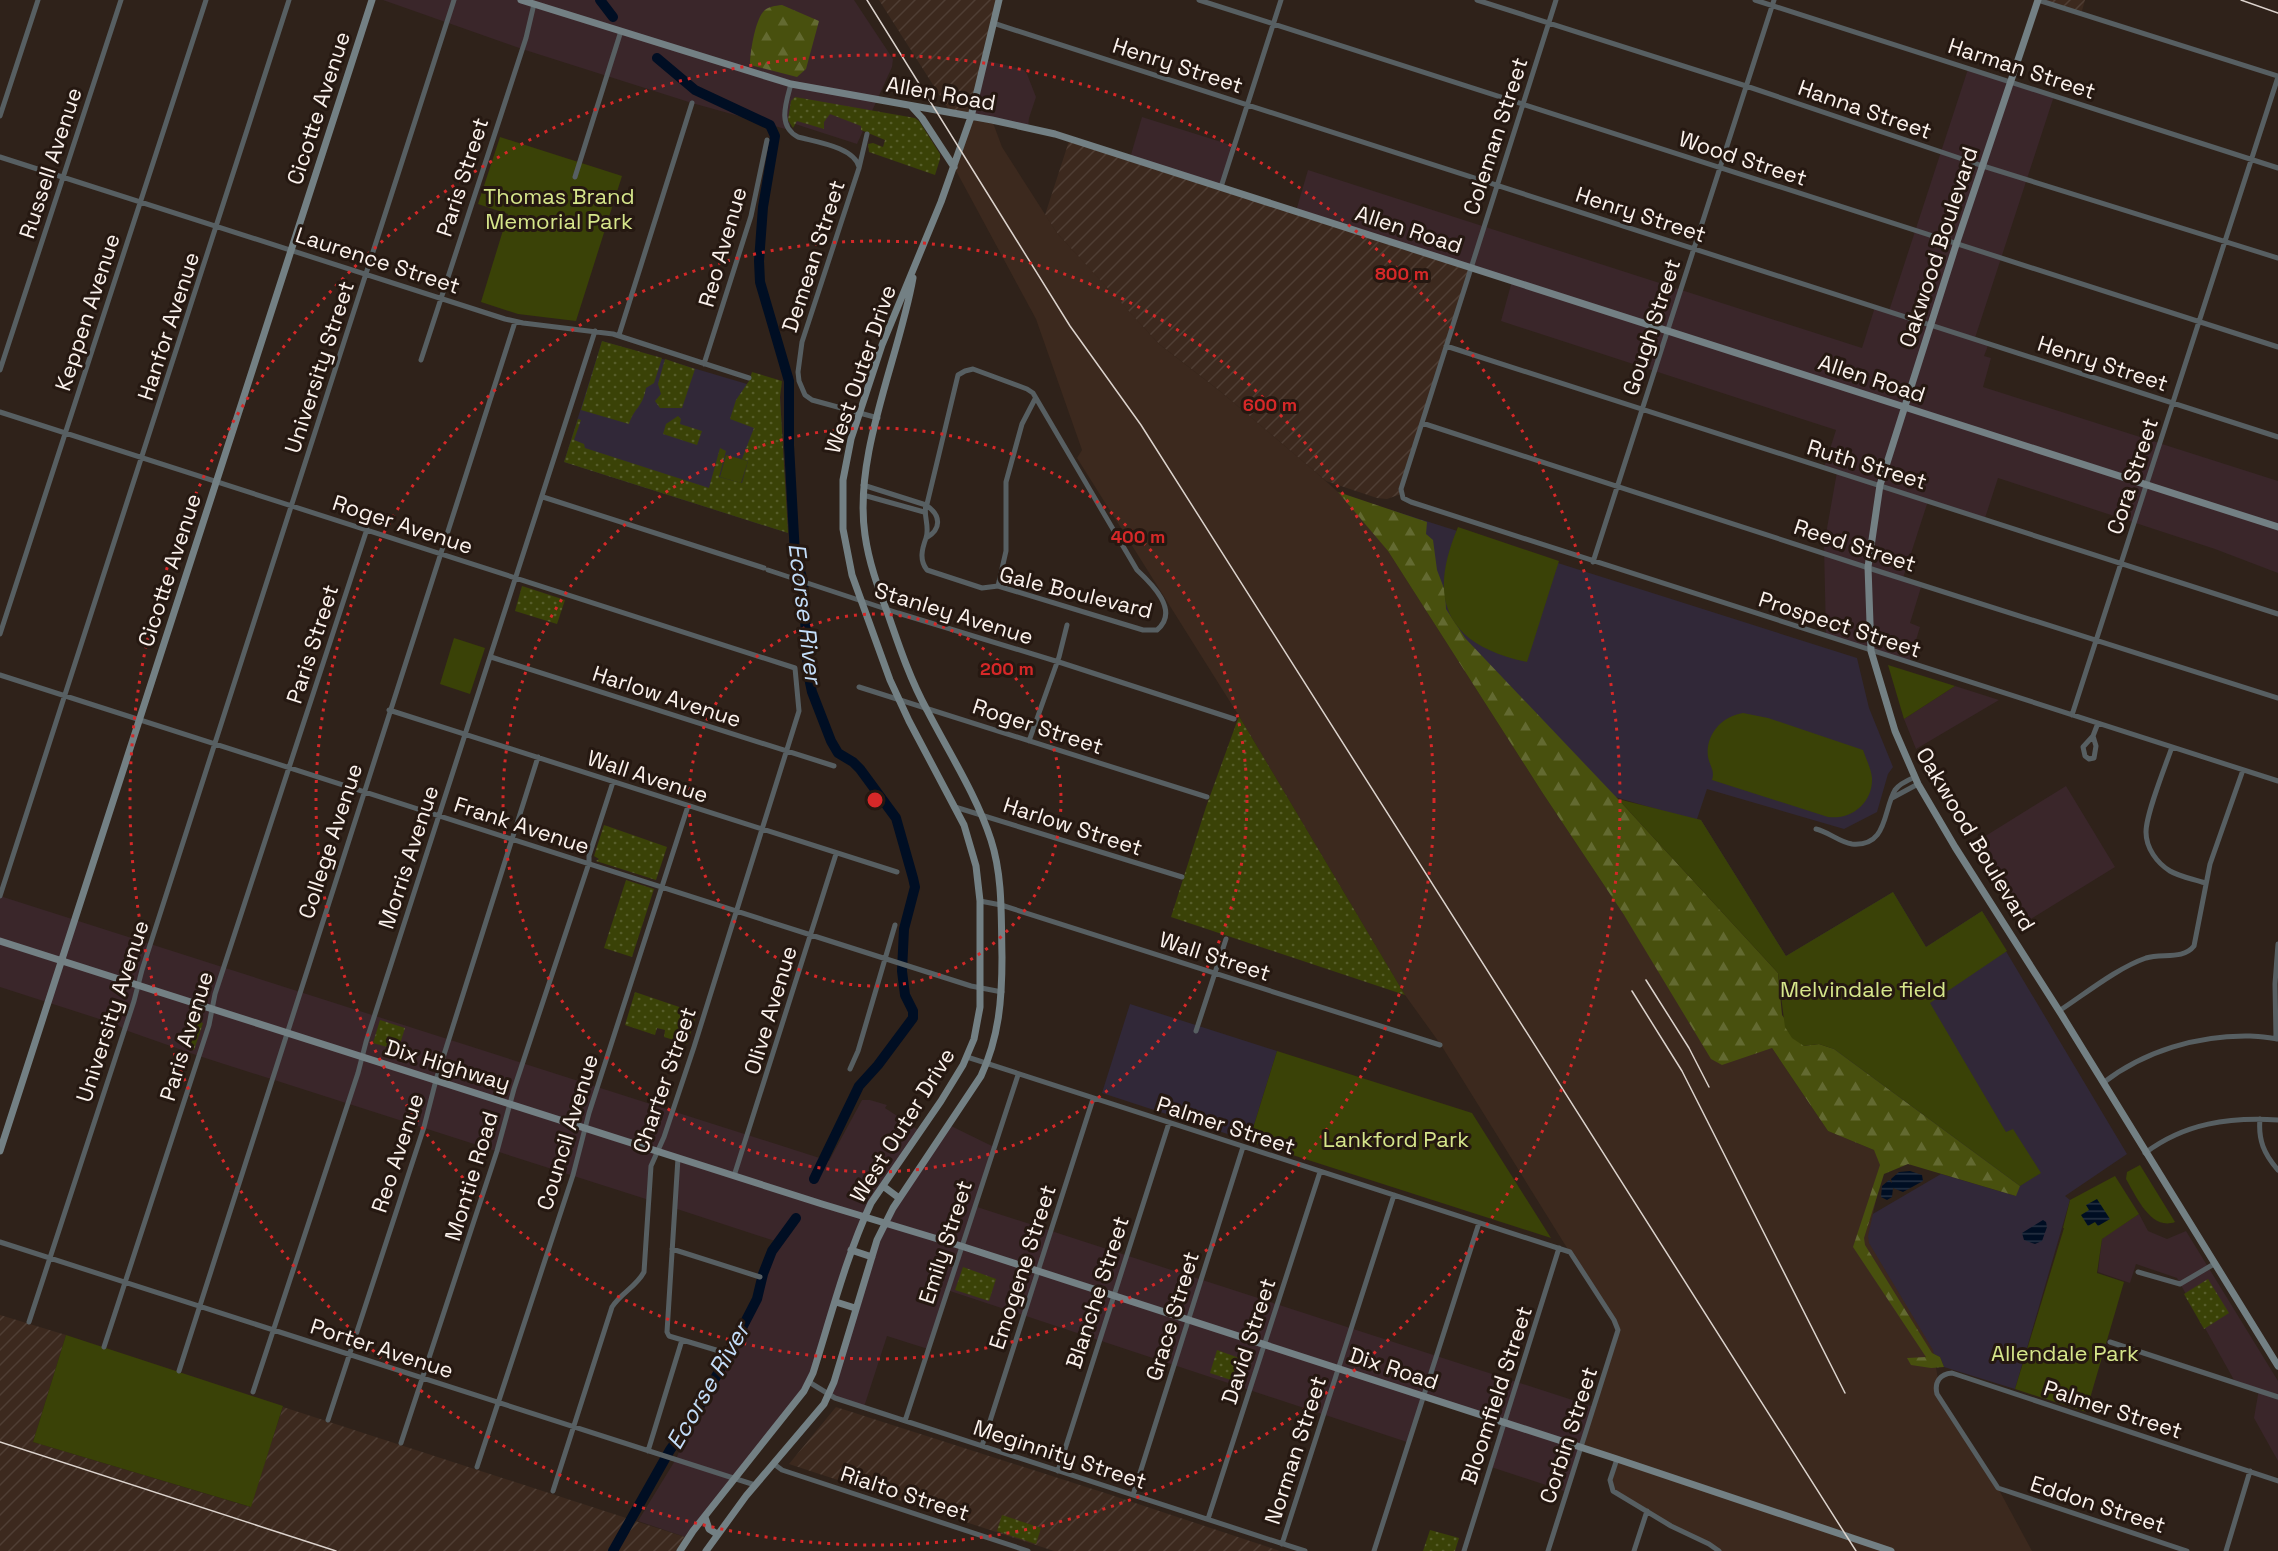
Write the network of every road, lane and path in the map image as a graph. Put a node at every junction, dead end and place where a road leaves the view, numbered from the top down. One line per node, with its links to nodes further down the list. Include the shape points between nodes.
1 (38, 0): 29 (street)
2 (121, 0): 40 (street, Russell Avenue)
3 (206, 0): 44 (street, Keppen Avenue)
4 (289, 0): 45 (street, Hanfor Avenue)
5 (372, 0): 49 (main road, Cicotte Avenue)
6 (454, 0): 53 (street, University Street)
7 (521, 0): 16 (main road, Allen Road)
8 (999, 0): 17 (main road)
9 (1199, 0): 19 (street, Wood Street)
10 (1281, 0): 19 (street)
11 (1477, 0): 18 (street, Hanna Street)
12 (1556, 0): 18 (street, Coleman Street)
13 (1755, 0): 15 (street, Harman Street)
14 (2038, 0): 21 (street); 22 (main road, Oakwood Boulevard)
15 (1773, 3): 22 (street, Harman Street); 24 (street, Gough Street)
16 (534, 4): 20 (main road, Allen Road); 54 (street, Paris Street)
17 (993, 23): 26 (street, Henry Street); 30 (main road)
18 (1549, 23): 24 (street, Hanna Street); 27 (street, Coleman Street)
19 (1274, 24): 26 (street); 27 (street, Wood Street)
20 (621, 32): 23 (main road, Allen Road); 41 (street)
21 (2278, 76): 34 (street, Cora Street)
22 (2012, 82): 34 (street, Harman Street); 35 (main road, Oakwood Boulevard)
23 (790, 84): 28 (main road, Allen Road); 37 (street, via 784,120 789,130 798,137 851,154)
24 (1746, 86): 35 (street, Hanna Street); 38 (street, Gough Street)
25 (692, 103): 60 (street)
26 (1248, 105): 42 (street, Henry Street); 43 (street)
27 (1523, 105): 38 (street, Wood Street); 42 (street, Coleman Street)
28 (911, 106): 30 (main road, Allen Road); 36 (main road)
29 (0, 116)
30 (971, 117): 36 (main road); 43 (main road, Allen Road, via 1055,134)
31 (867, 134): 37 (street, Demean Street)
32 (767, 140): 64 (street, Reo Avenue, via 751,216)
33 (0, 157): 40 (street, Laurence Street)
34 (2252, 160): 39 (street, Harman Street); 46 (street, Cora Street)
35 (1983, 166): 46 (street, Hanna Street); 47 (main road, Oakwood Boulevard)
36 (954, 167): 52 (main road)
37 (859, 168): 72 (street, Demean Street, via 802,342 798,372 802,389 812,400)
38 (1720, 168): 47 (street, Wood Street); 48 (street, Gough Street)
39 (2278, 168)
40 (63, 177): 44 (street, Laurence Street); 65 (street, Russell Avenue)
41 (575, 177)
42 (1496, 185): 48 (street, Henry Street); 51 (street, Coleman Street)
43 (1221, 187): 51 (main road, Allen Road)
44 (139, 201): 45 (street, Laurence Street); 75 (street, Keppen Avenue)
45 (216, 226): 49 (street, Laurence Street); 77 (street, Hanfor Avenue)
46 (2225, 240): 50 (street, Hanna Street); 55 (street, Cora Street)
47 (1956, 245): 55 (street, Wood Street); 57 (main road, Oakwood Boulevard)
48 (1694, 248): 57 (street, Henry Street); 58 (street, Gough Street)
49 (291, 250): 53 (street, Laurence Street); 78 (main road, Cicotte Avenue)
50 (2278, 258)
51 (1471, 267): 58 (main road, Allen Road); 61 (street, Coleman Street)
52 (914, 269): 72 (main road, West Outer Drive, via 882,345); 73 (main road, West Outer Drive)
53 (366, 274): 54 (street, Laurence Street); 87 (street, University Street)
54 (440, 297): 56 (street, Laurence Street); 63 (street, Paris Street)
55 (2198, 321): 62 (street, Wood Street); 68 (street, Cora Street)
56 (515, 322): 59 (street, Laurence Street); 92 (street, College Avenue)
57 (1931, 325): 68 (street, Henry Street); 69 (main road, Oakwood Boulevard)
58 (1668, 331): 69 (main road, Allen Road); 70 (street, Gough Street)
59 (595, 332): 60 (street, Laurence Street); 85 (street, Morris Avenue)
60 (619, 336): 64 (street, Laurence Street)
61 (1446, 346): 70 (street, Ruth Street); 74 (street, Coleman Street)
62 (2278, 347)
63 (421, 360)
64 (704, 364): 66 (street, Laurence Street)
65 (0, 370)
66 (749, 378)
67 (1035, 399): 86 (street, Gale Boulevard, via 1031,391 974,369 958,375); 97 (street, via 1022,427 1006,482 1006,551); 97 (street, Gale Boulevard, via 1137,570 1163,602 1167,615 1160,629 1149,631)
68 (2173, 404): 76 (street, Henry Street); 79 (street, Cora Street)
69 (1905, 407): 79 (main road, Allen Road); 81 (main road, Oakwood Boulevard)
70 (1643, 408): 81 (street, Ruth Street); 82 (street, Gough Street)
71 (0, 412): 75 (street, Roger Avenue)
72 (860, 413): 73 (street); 98 (main road, West Outer Drive, via 846,459 841,503 847,554)
73 (878, 418): 80 (main road, West Outer Drive)
74 (1422, 423): 82 (street, Reed Street); 83 (street, Coleman Street)
75 (65, 433): 77 (street, Roger Avenue); 102 (street, Keppen Avenue)
76 (2278, 437)
77 (143, 458): 78 (street, Roger Avenue); 110 (street, Hanfor Avenue)
78 (216, 482): 87 (street, Roger Avenue); 118 (main road, Cicotte Avenue)
79 (2146, 484): 89 (main road, Allen Road); 94 (street, Cora Street)
80 (863, 485): 84 (main road, West Outer Drive); 86 (street)
81 (1880, 485): 94 (street, Ruth Street); 95 (main road, Oakwood Boulevard)
82 (1617, 486): 93 (street, Gough Street); 95 (street, Reed Street)
83 (1401, 489): 93 (street, Prospect Street, via 1406,501)
84 (863, 495): 88 (street); 99 (main road, West Outer Drive, via 866,545)
85 (543, 498): 96 (street, Morris Avenue); 98 (street, Stanley Avenue)
86 (926, 505): 88 (street, Gale Boulevard); 91 (street, Gale Boulevard, via 937,515 939,525)
87 (292, 506): 90 (street, Roger Avenue); 114 (street, University Street)
88 (924, 512): 91 (street, Gale Boulevard)
89 (2278, 526)
90 (367, 530): 92 (street, Roger Avenue); 121 (street, Paris Street)
91 (926, 537): 97 (street, Gale Boulevard, via 922,555 927,570 982,588)
92 (440, 552): 96 (street, Roger Avenue); 115 (street, College Avenue)
93 (1593, 562): 104 (street, Prospect Street)
94 (2121, 562): 100 (street, Ruth Street); 103 (street, Cora Street)
95 (1868, 567): 103 (street, Reed Street); 104 (main road, Oakwood Boulevard)
96 (516, 577): 105 (street, Morris Avenue); 107 (street, Roger Avenue)
97 (998, 586)
98 (861, 601): 99 (street, Stanley Avenue); 112 (main road, West Outer Drive)
99 (886, 609): 106 (street, Stanley Avenue); 113 (main road, West Outer Drive)
100 (2278, 614)
101 (1067, 625): 106 (street)
102 (0, 634)
103 (2096, 639): 111 (street, Reed Street); 116 (street, Cora Street)
104 (1871, 651): 116 (street, Prospect Street); 131 (main road, Oakwood Boulevard, via 1889,715)
105 (491, 657): 120 (street, Morris Avenue); 126 (street, Harlow Avenue)
106 (1057, 662): 117 (street, Stanley Avenue); 123 (street)
107 (795, 668): 126 (street, Charter Street, via 800,708)
108 (0, 675): 110 (street, Frank Avenue)
109 (859, 687): 112 (street, Roger Street)
110 (66, 696): 118 (street, Frank Avenue); 149 (street, Hanfor Avenue)
111 (2278, 698)
112 (899, 700): 113 (street, Roger Street); 137 (main road, West Outer Drive)
113 (925, 708): 123 (street, Roger Street); 138 (main road, West Outer Drive)
114 (225, 710): 124 (street, University Avenue)
115 (389, 710): 120 (street, Wall Avenue); 134 (street, College Avenue)
116 (2072, 715): 119 (street, Prospect Street)
117 (1234, 719)
118 (140, 720): 124 (street, Frank Avenue); 159 (main road, Cicotte Avenue)
119 (2098, 723): 122 (street); 125 (street, Prospect Street)
120 (464, 734): 127 (street, Wall Avenue); 139 (street, Morris Avenue)
121 (300, 735): 129 (street, Paris Avenue)
122 (2093, 736)
123 (1029, 741): 135 (street, Roger Street)
124 (214, 744): 129 (street, Frank Avenue); 161 (street, University Avenue)
125 (2172, 747): 130 (street, Prospect Street); 147 (street, via 2149,818 2148,842 2167,869)
126 (786, 752): 128 (street, Harlow Avenue); 140 (street, Charter Street)
127 (538, 757): 133 (street, Wall Avenue); 142 (street, Reo Avenue)
128 (834, 766)
129 (289, 768): 134 (street, Frank Avenue); 164 (street, Paris Avenue)
130 (2242, 770): 132 (street, Prospect Street); 147 (street)
131 (1916, 780): 141 (street, via 1891,799 1879,834 1864,843 1851,844); 165 (main road, Oakwood Boulevard)
132 (2278, 781)
133 (613, 782): 136 (street, Wall Avenue); 144 (street, Montie Road)
134 (363, 792): 139 (street, Frank Avenue); 167 (street, College Avenue)
135 (1207, 798)
136 (688, 806): 140 (street, Wall Avenue); 148 (street, Council Avenue)
137 (955, 807): 138 (street, Harlow Street); 150 (main road, West Outer Drive, via 973,853)
138 (982, 814): 146 (street, Harlow Street); 151 (main road, West Outer Drive, via 994,853)
139 (438, 816): 142 (street, Frank Avenue); 170 (street, Morris Avenue)
140 (763, 829): 143 (street, Wall Avenue); 152 (street, Charter Street)
141 (1816, 829)
142 (513, 840): 144 (street, Frank Avenue); 175 (street, Reo Avenue)
143 (836, 854): 145 (street, Wall Avenue); 154 (street, Olive Avenue)
144 (589, 864): 148 (street, Frank Avenue); 178 (street, Montie Road)
145 (897, 872)
146 (1182, 877)
147 (2205, 883): 165 (street, via 2196,941 2190,951 2136,962)
148 (662, 888): 152 (street, Frank Avenue); 182 (street, Council Avenue)
149 (0, 897)
150 (980, 901): 151 (street, Wall Street); 162 (main road, West Outer Drive)
151 (1001, 905): 160 (street, Wall Street); 163 (main road, West Outer Drive)
152 (737, 911): 154 (street, Frank Avenue); 185 (street, Charter Street)
153 (895, 926): 158 (street)
154 (811, 935): 158 (street, Frank Avenue); 190 (street, Olive Avenue)
155 (1226, 939): 160 (street)
156 (0, 941): 159 (main road, Dix Highway)
157 (2278, 944): 168 (street)
158 (886, 959): 162 (street, Frank Avenue); 173 (street)
159 (61, 960): 161 (main road, Dix Highway); 184 (main road, Cicotte Avenue)
160 (1215, 974): 166 (street); 169 (street, Wall Street)
161 (138, 985): 164 (main road, Dix Highway); 203 (street, University Avenue)
162 (980, 988): 163 (street, Frank Avenue); 171 (main road, West Outer Drive, via 978,1023)
163 (1002, 992): 172 (main road, West Outer Drive, via 998,1028)
164 (212, 1009): 167 (main road, Dix Highway); 208 (street, Paris Avenue)
165 (2059, 1011): 176 (main road, Oakwood Boulevard)
166 (1197, 1031)
167 (287, 1033): 170 (main road, Dix Highway); 211 (street, College Avenue)
168 (2277, 1039): 176 (street, via 2229,1037 2186,1043 2141,1059)
169 (1440, 1045)
170 (362, 1057): 175 (main road, Dix Highway); 215 (street, Morris Avenue)
171 (967, 1057): 172 (street, Palmer Street); 191 (main road, West Outer Drive)
172 (987, 1064): 174 (street, Palmer Street); 193 (main road, West Outer Drive)
173 (850, 1069)
174 (1018, 1075): 177 (street, Palmer Street); 198 (street, Emily Street)
175 (436, 1080): 178 (main road, Dix Highway); 223 (street, Reo Avenue)
176 (2103, 1083): 186 (main road, Oakwood Boulevard)
177 (1093, 1099): 181 (street, Palmer Street); 205 (street, Emogene Street)
178 (511, 1104): 182 (main road, Dix Highway); 227 (street, Montie Road)
179 (2260, 1119): 180 (street); 186 (street, via 2199,1125 2170,1136); 188 (street, via 2262,1147)
180 (2278, 1120)
181 (1168, 1123): 183 (street, Palmer Street); 209 (street, Blanche Street)
182 (586, 1129): 185 (main road, Dix Highway); 233 (street, Council Avenue)
183 (1243, 1147): 189 (street, Palmer Street); 213 (street, Grace Street)
184 (0, 1151)
185 (658, 1152): 187 (main road, Dix Highway); 237 (street, Charter Street, via 651,1166 644,1272 612,1307)
186 (2145, 1153): 204 (main road, Oakwood Boulevard)
187 (678, 1158): 190 (main road, Dix Highway); 200 (street)
188 (2278, 1170)
189 (1320, 1172): 192 (street, Palmer Street); 218 (street, David Street)
190 (734, 1176): 194 (main road, Dix Highway)
191 (883, 1186): 193 (main road); 194 (main road, West Outer Drive)
192 (1394, 1196): 195 (street, Palmer Street); 225 (street, Norman Street)
193 (900, 1198): 196 (main road, West Outer Drive)
194 (865, 1218): 196 (main road, Dix Highway); 201 (main road, West Outer Drive)
195 (1479, 1223): 199 (street, Palmer Street); 231 (street)
196 (885, 1224): 198 (main road, Dix Road); 202 (main road, West Outer Drive)
197 (0, 1242): 203 (street, Porter Avenue)
198 (961, 1246): 205 (main road, Dix Road); 235 (street, Emily Street)
199 (1559, 1248): 236 (street, Bloomfield Street); 240 (street, Corbin Street, via 1570,1252 1617,1328)
200 (672, 1249): 207 (street); 216 (street, via 668,1334)
201 (851, 1250): 202 (main road); 210 (main road, West Outer Drive)
202 (872, 1257): 212 (main road, West Outer Drive)
203 (49, 1258): 208 (street, Porter Avenue); 214 (street, University Avenue)
204 (2214, 1264): 206 (street, via 2180,1284); 222 (main road, Oakwood Boulevard)
205 (1038, 1271): 209 (main road, Dix Road); 239 (street, Emogene Street)
206 (2138, 1272)
207 (760, 1277)
208 (125, 1283): 211 (street, Porter Avenue); 219 (street, Paris Avenue)
209 (1113, 1296): 213 (main road, Dix Road); 245 (street, Blanche Street)
210 (836, 1302): 212 (main road); 228 (main road, West Outer Drive)
211 (200, 1307): 215 (street, Porter Avenue); 226 (street, College Avenue)
212 (855, 1308): 230 (main road, West Outer Drive)
213 (1187, 1320): 218 (main road, Dix Road); 252 (street, Grace Street)
214 (28, 1322)
215 (274, 1331): 223 (street, Porter Avenue); 229 (street, Morris Avenue)
216 (682, 1340): 220 (street); 241 (street)
217 (2110, 1342): 232 (street)
218 (1264, 1344): 225 (main road, Dix Road); 255 (street, David Street)
219 (104, 1347)
220 (716, 1350)
221 (2278, 1350): 222 (street)
222 (2270, 1354): 224 (main road, Oakwood Boulevard)
223 (349, 1355): 227 (street, Porter Avenue); 234 (street, Reo Avenue)
224 (2278, 1366)
225 (1338, 1369): 231 (main road, Dix Road); 257 (street, Norman Street)
226 (179, 1371)
227 (423, 1378): 233 (street, Porter Avenue); 238 (street, Montie Road)
228 (809, 1382): 230 (street, Meginnity Street); 247 (main road, West Outer Drive)
229 (253, 1392)
230 (828, 1394): 235 (street, Meginnity Street); 243 (main road, West Outer Drive)
231 (1423, 1396): 236 (main road, Dix Road); 262 (street)
232 (2278, 1397)
233 (498, 1403): 237 (street, Porter Avenue); 244 (street, Council Avenue)
234 (328, 1420)
235 (905, 1421): 239 (street, Meginnity Street)
236 (1505, 1423): 240 (main road, Dix Road); 263 (street, Bloomfield Street)
237 (573, 1427): 241 (street, Porter Avenue); 251 (street, Charter Street)
238 (401, 1443)
239 (982, 1446): 245 (street, Meginnity Street)
240 (1581, 1448): 242 (main road, Dix Road); 264 (street, Corbin Street)
241 (648, 1451): 247 (street, Porter Avenue)
242 (1617, 1459): 253 (street, via 1611,1489); 267 (main road, Dix Road)
243 (774, 1464): 249 (main road, West Outer Drive); 260 (street, Rialto Street, via 782,1470)
244 (477, 1467)
245 (1058, 1471): 252 (street, Meginnity Street)
246 (2250, 1471): 248 (street, Palmer Street); 250 (street, Palmer Street, via 1952,1373 1945,1374 1938,1379 1937,1394); 269 (street)
247 (734, 1479): 249 (street, Porter Avenue); 254 (main road, West Outer Drive)
248 (2278, 1481)
249 (755, 1485): 256 (main road, West Outer Drive)
250 (1998, 1488): 268 (street, Eddon Street)
251 (554, 1491)
252 (1133, 1495): 255 (street, Meginnity Street)
253 (1647, 1511): 265 (street); 266 (street)
254 (705, 1516): 256 (main road, via 709,1529); 258 (main road, West Outer Drive)
255 (1208, 1520): 257 (street, Meginnity Street)
256 (717, 1534): 259 (main road, West Outer Drive)
257 (1282, 1544): 261 (street, Meginnity Street)
258 (680, 1551)
259 (706, 1551)
260 (1028, 1551)
261 (1305, 1551)
262 (1374, 1551)
263 (1464, 1551)
264 (1548, 1551)
265 (1634, 1551)
266 (1719, 1551)
267 (1891, 1551)
268 (2187, 1551)
269 (2226, 1551)

